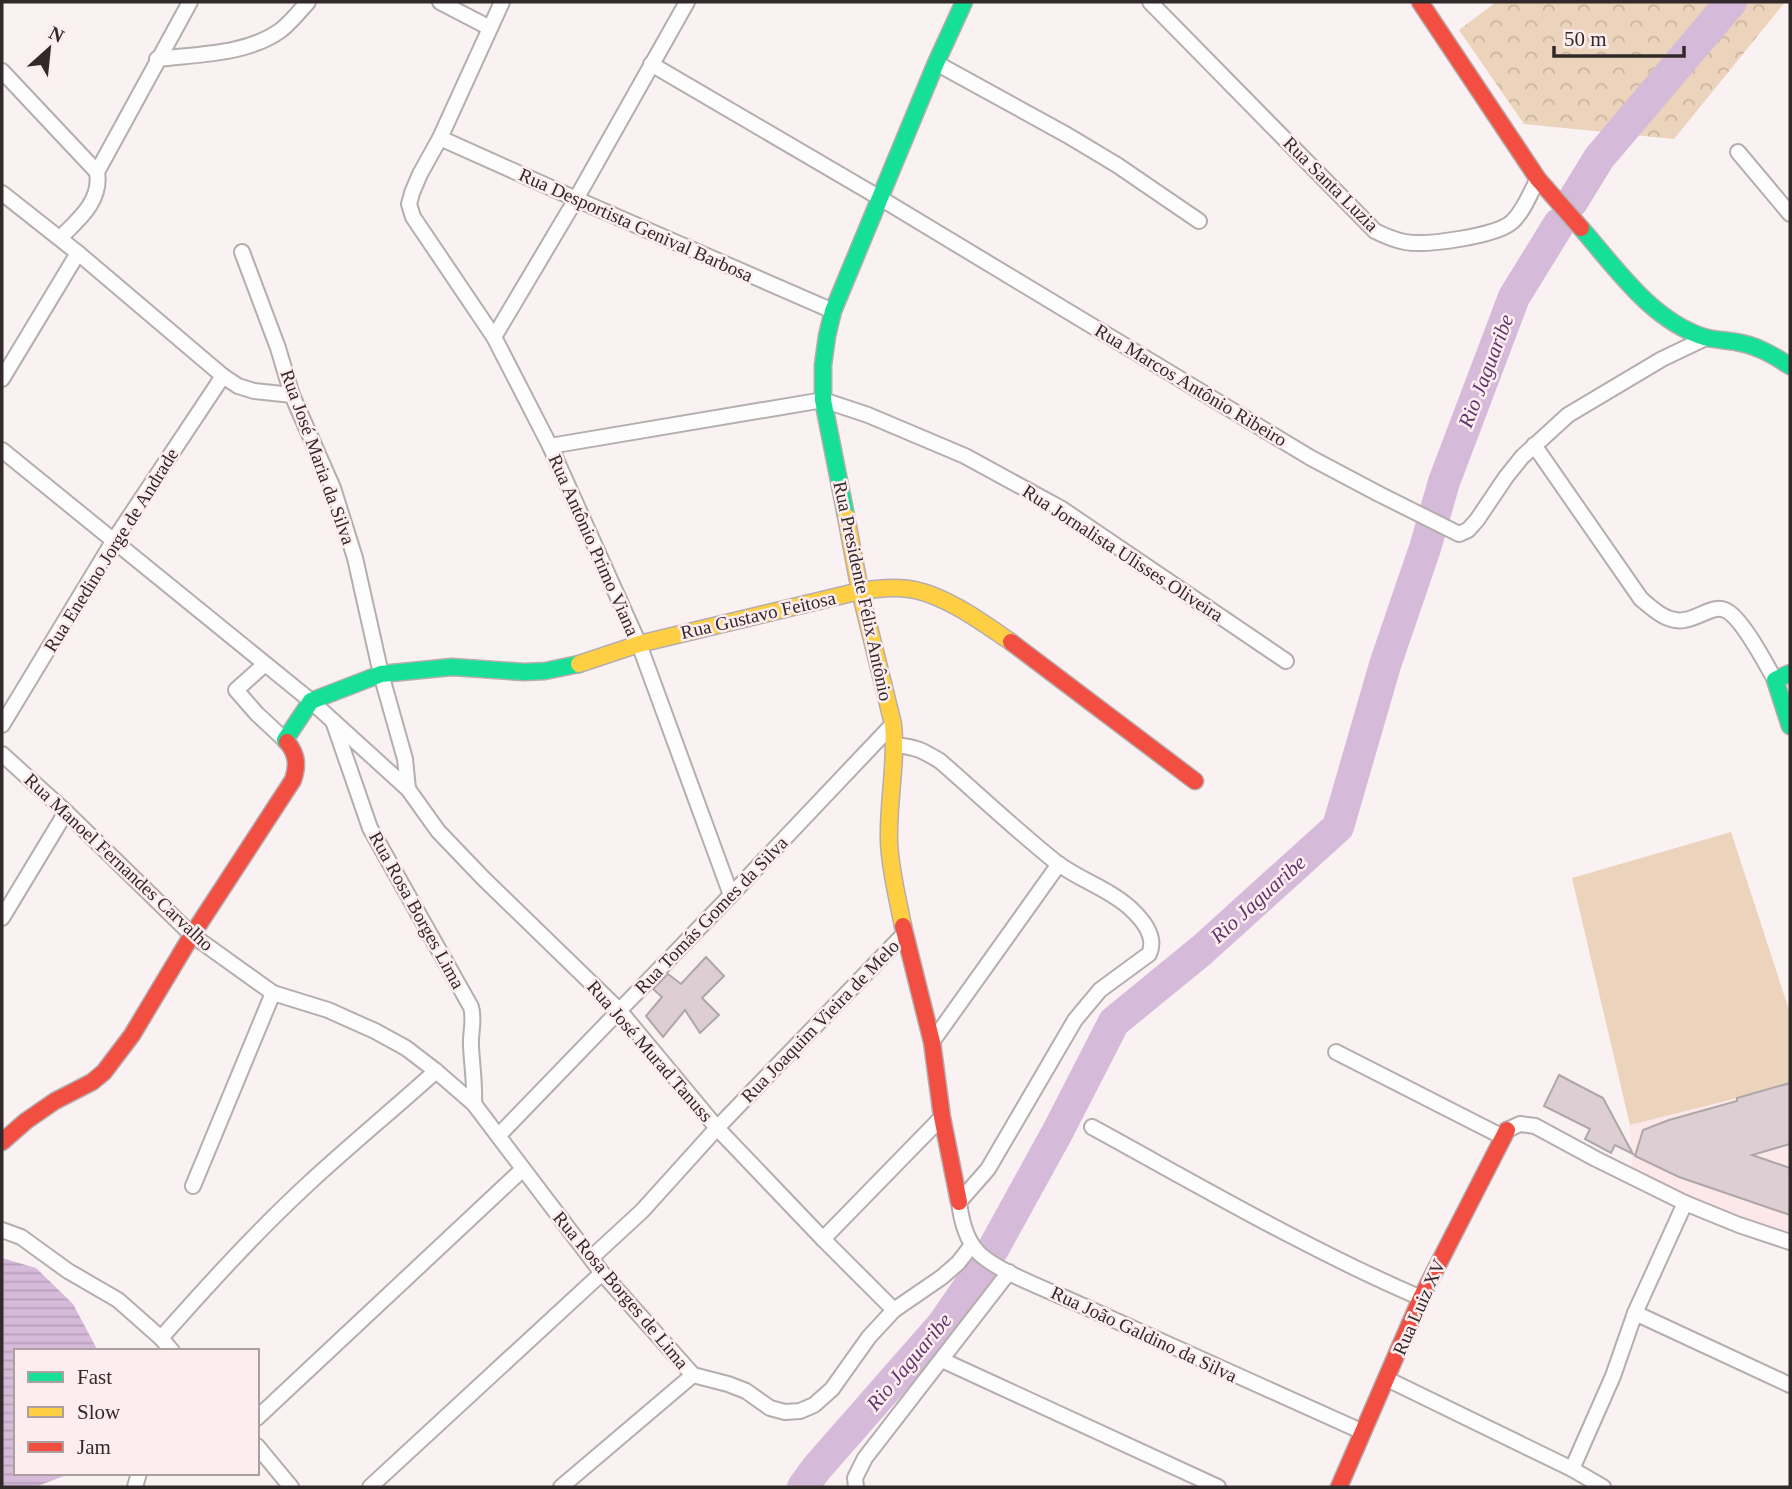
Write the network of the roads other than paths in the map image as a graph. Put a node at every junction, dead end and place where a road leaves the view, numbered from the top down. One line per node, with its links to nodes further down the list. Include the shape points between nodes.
1 (190, 2): 10 (street)
2 (307, 2): 10 (street, via 282,30 260,42)
3 (440, 2): 9 (street)
4 (502, 2): 9 (street)
5 (687, 2): 12 (street)
6 (964, 2): 11 (street, Rua Presidente Félix Antônio)
7 (1150, 2): 17 (street, Rua Santa Luzia, via 1375,231 1388,238 1438,243 1501,228 1516,217)
8 (1420, 2): 17 (street)
9 (490, 27): 14 (street)
10 (157, 59): 16 (street)
11 (936, 63): 19 (street, Rua Presidente Félix Antônio); 22 (street, via 1117,165)
12 (652, 64): 19 (street, Rua Marcos Antônio Ribeiro); 20 (street)
13 (2, 71): 16 (street)
14 (440, 138): 20 (street, Rua Desportista Genival Barbosa); 27 (street, Rua Antônio Primo Viana, via 409,204 413,217)
15 (1738, 152): 21 (street)
16 (97, 172): 23 (street, via 92,203)
17 (1538, 179): 28 (street, via 1661,315)
18 (2, 193): 23 (street)
19 (880, 198): 26 (street, Rua Presidente Félix Antônio); 34 (street, Rua Marcos Antônio Ribeiro, via 1311,458 1459,534 1477,520)
20 (576, 199): 26 (street, Rua Desportista Genival Barbosa); 27 (street)
21 (1790, 214)
22 (1199, 221)
23 (60, 238): 25 (street)
24 (242, 252): 32 (street, Rua José Maria da Silva)
25 (78, 253): 30 (street); 31 (street)
26 (833, 311): 33 (street, Rua Presidente Félix Antônio)
27 (494, 337): 35 (street, Rua Antônio Primo Viana)
28 (1706, 338): 29 (street, via 1740,342); 34 (street, Rua Marcos Antônio Ribeiro, via 1568,415)
29 (1790, 366)
30 (223, 376): 32 (street, via 254,391); 37 (street, Rua Enedino Jorge de Andrade)
31 (2, 379)
32 (292, 395): 43 (street, Rua José Maria da Silva, via 333,488 355,558)
33 (822, 400): 35 (street, Rua Jornalista Ulisses Oliveira); 38 (street, Rua Presidente Félix Antônio); 40 (street, Rua Jornalista Ulisses Oliveira, via 965,456 1062,509)
34 (1534, 444): 44 (street, via 1641,599 1675,621 1712,610 1728,611)
35 (550, 446): 39 (street, Rua Antônio Primo Viana)
36 (2, 450): 37 (street, Rua José Murad Tanuss)
37 (114, 540): 41 (street, Rua José Murad Tanuss); 48 (street, Rua Enedino Jorge de Andrade)
38 (860, 591): 39 (street, Rua Gustavo Feitosa); 47 (street, Rua Presidente Félix Antônio); 53 (street, Rua Gustavo Feitosa, via 912,589 977,619)
39 (639, 644): 43 (street, Rua Gustavo Feitosa, via 545,671 452,667); 57 (street, Rua Antônio Primo Viana)
40 (1286, 661)
41 (265, 664): 45 (street, Rua José Murad Tanuss); 50 (street, via 236,690)
42 (1790, 673): 44 (street)
43 (381, 674): 45 (street, Rua Gustavo Feitosa); 54 (street, Rua José Maria da Silva, via 405,759)
44 (1774, 680): 49 (street)
45 (311, 701): 46 (street, Rua José Murad Tanuss); 50 (street)
46 (332, 720): 54 (street, Rua José Murad Tanuss); 66 (street, Rua Rosa Borges Lima, via 370,828 471,1006)
47 (893, 724): 51 (street, Rua Presidente Félix Antônio); 57 (street, Rua Tomás Gomes da Silva)
48 (2, 725)
49 (1790, 726)
50 (285, 740): 60 (street, via 296,755 293,780)
51 (895, 745): 56 (street, via 914,746 940,761); 59 (street, Rua Presidente Félix Antônio, via 889,844)
52 (2, 754): 55 (street, Rua Manoel Fernandes Carvalho)
53 (1195, 781)
54 (408, 789): 62 (street, Rua José Murad Tanuss, via 438,831)
55 (66, 812): 58 (street); 60 (street, Rua Manoel Fernandes Carvalho)
56 (1059, 864): 63 (street); 75 (street, via 1130,908 1149,934 1152,948 1100,990 1074,1020 988,1168)
57 (731, 895): 62 (street, Rua Tomás Gomes da Silva)
58 (2, 918)
59 (904, 934): 63 (street, Rua Presidente Félix Antônio); 69 (street, Rua Joaquim Vieira de Melo)
60 (192, 935): 61 (street, Rua Manoel Fernandes Carvalho); 72 (street, via 147,1012 104,1072 26,1121)
61 (273, 993): 65 (street, Rua Rosa Borges de Lima, via 375,1031); 74 (street)
62 (619, 1010): 69 (street, Rua José Murad Tanuss); 71 (street, Rua Tomás Gomes da Silva)
63 (932, 1042): 67 (street, Rua Presidente Félix Antônio)
64 (1336, 1052): 70 (street)
65 (436, 1071): 66 (street, Rua Rosa Borges de Lima); 87 (street, via 271,1219)
66 (474, 1104): 71 (street, Rua Rosa Borges de Lima)
67 (942, 1117): 75 (street, Rua Presidente Félix Antônio); 78 (street)
68 (1092, 1127): 84 (street, via 1294,1239)
69 (717, 1128): 78 (street, Rua José Murad Tanuss); 81 (street, Rua Joaquim Vieira de Melo, via 642,1211)
70 (1505, 1134): 76 (street, via 1520,1124 1535,1126); 84 (street, Rua Luiz XV)
71 (499, 1135): 73 (street, Rua Rosa Borges de Lima)
72 (2, 1142)
73 (523, 1169): 81 (street, Rua Rosa Borges de Lima); 93 (street)
74 (193, 1186)
75 (959, 1202): 80 (street)
76 (1685, 1203): 79 (street); 86 (street)
77 (2, 1230): 87 (street, via 21,1237 118,1300)
78 (823, 1239): 85 (street, Rua José Murad Tanuss)
79 (1790, 1242)
80 (975, 1249): 82 (street, Rua João Galdino da Silva); 85 (street, Rua Rosa Borges de Lima)
81 (591, 1258): 83 (street, Rua Rosa Borges de Lima)
82 (1004, 1270): 89 (street); 94 (street, Rua João Galdino da Silva)
83 (602, 1273): 90 (street, Rua Rosa Borges de Lima); 98 (street)
84 (1421, 1298): 91 (street, Rua Luiz XV)
85 (894, 1310): 90 (street, Rua Rosa Borges de Lima, via 832,1390 800,1412 770,1408 746,1391)
86 (1635, 1313): 92 (street); 96 (street)
87 (161, 1338): 88 (street)
88 (170, 1349)
89 (942, 1360): 100 (street, via 865,1458 855,1478); 101 (street)
90 (693, 1375): 99 (street)
91 (1387, 1379): 94 (street, Rua Luiz XV); 96 (street)
92 (1790, 1385)
93 (259, 1416)
94 (1363, 1432): 102 (street, Rua Luiz XV)
95 (259, 1448): 97 (street)
96 (1572, 1469): 103 (street)
97 (291, 1487)
98 (370, 1487)
99 (561, 1487)
100 (856, 1487)
101 (1218, 1487)
102 (1339, 1487)
103 (1603, 1487)

